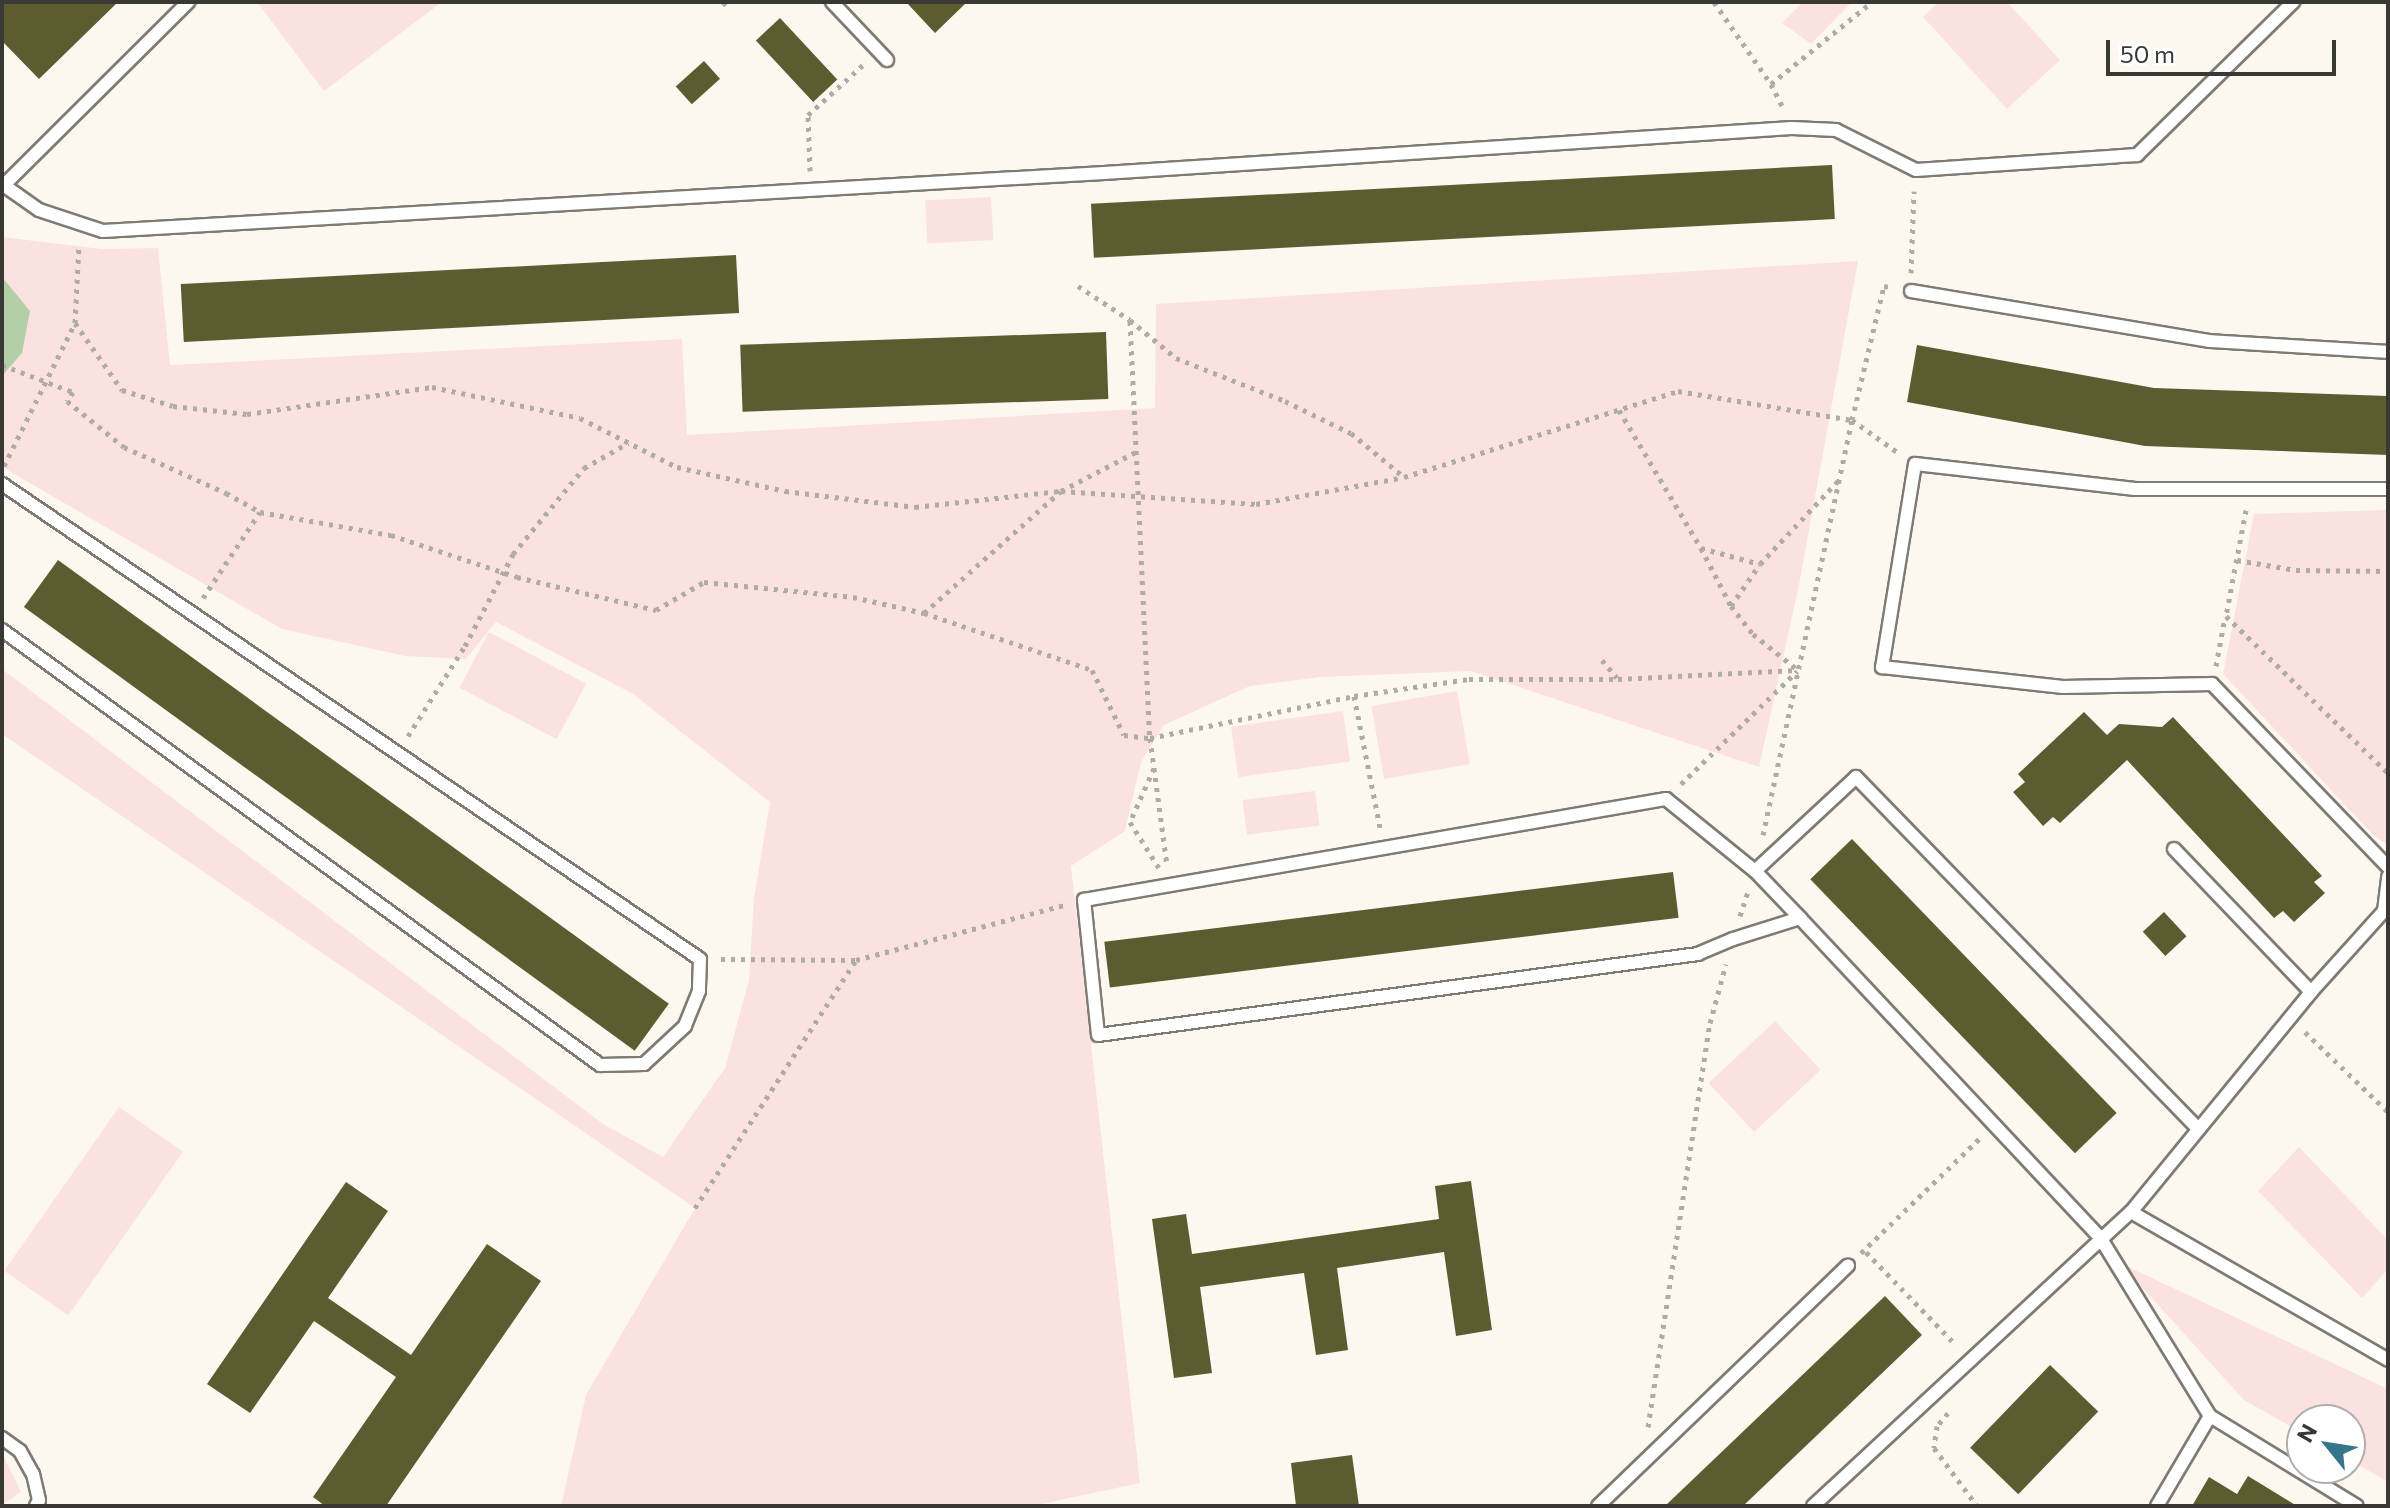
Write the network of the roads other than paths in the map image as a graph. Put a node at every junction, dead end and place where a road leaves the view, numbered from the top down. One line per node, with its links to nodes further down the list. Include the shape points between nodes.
1 (188, 2): 5 (lane)
2 (832, 2): 4 (lane)
3 (2293, 2): 5 (lane, via 2137,155 1916,170 1836,130 1792,128 103,231 39,210)
4 (882, 55)
5 (3, 184)
6 (1911, 291): 7 (lane, via 2209,341)
7 (2388, 352)
8 (2, 484): 10 (lane, via 700,959 699,991 685,1026 644,1064 600,1065)
9 (2388, 489): 12 (lane, via 2135,489 1915,464 1882,667 2063,687 2212,684)
10 (2, 630)
11 (2174, 849): 16 (lane)
12 (2388, 867)
13 (1755, 871): 15 (lane); 15 (lane, via 1666,799 1084,900 1098,1035 1698,954); 17 (lane, via 1856,777)
14 (2388, 876): 16 (lane, via 2384,911)
15 (1800, 918): 19 (lane)
16 (2311, 992): 17 (lane)
17 (2198, 1129): 18 (lane)
18 (2131, 1212): 19 (lane); 21 (lane)
19 (2101, 1239): 22 (lane); 26 (lane)
20 (1848, 1265): 25 (lane)
21 (2388, 1360)
22 (2210, 1416): 27 (lane); 28 (lane)
23 (2, 1438): 24 (lane, via 20,1451 33,1474)
24 (36, 1506)
25 (1598, 1506)
26 (1813, 1506)
27 (2157, 1506)
28 (2357, 1506)

